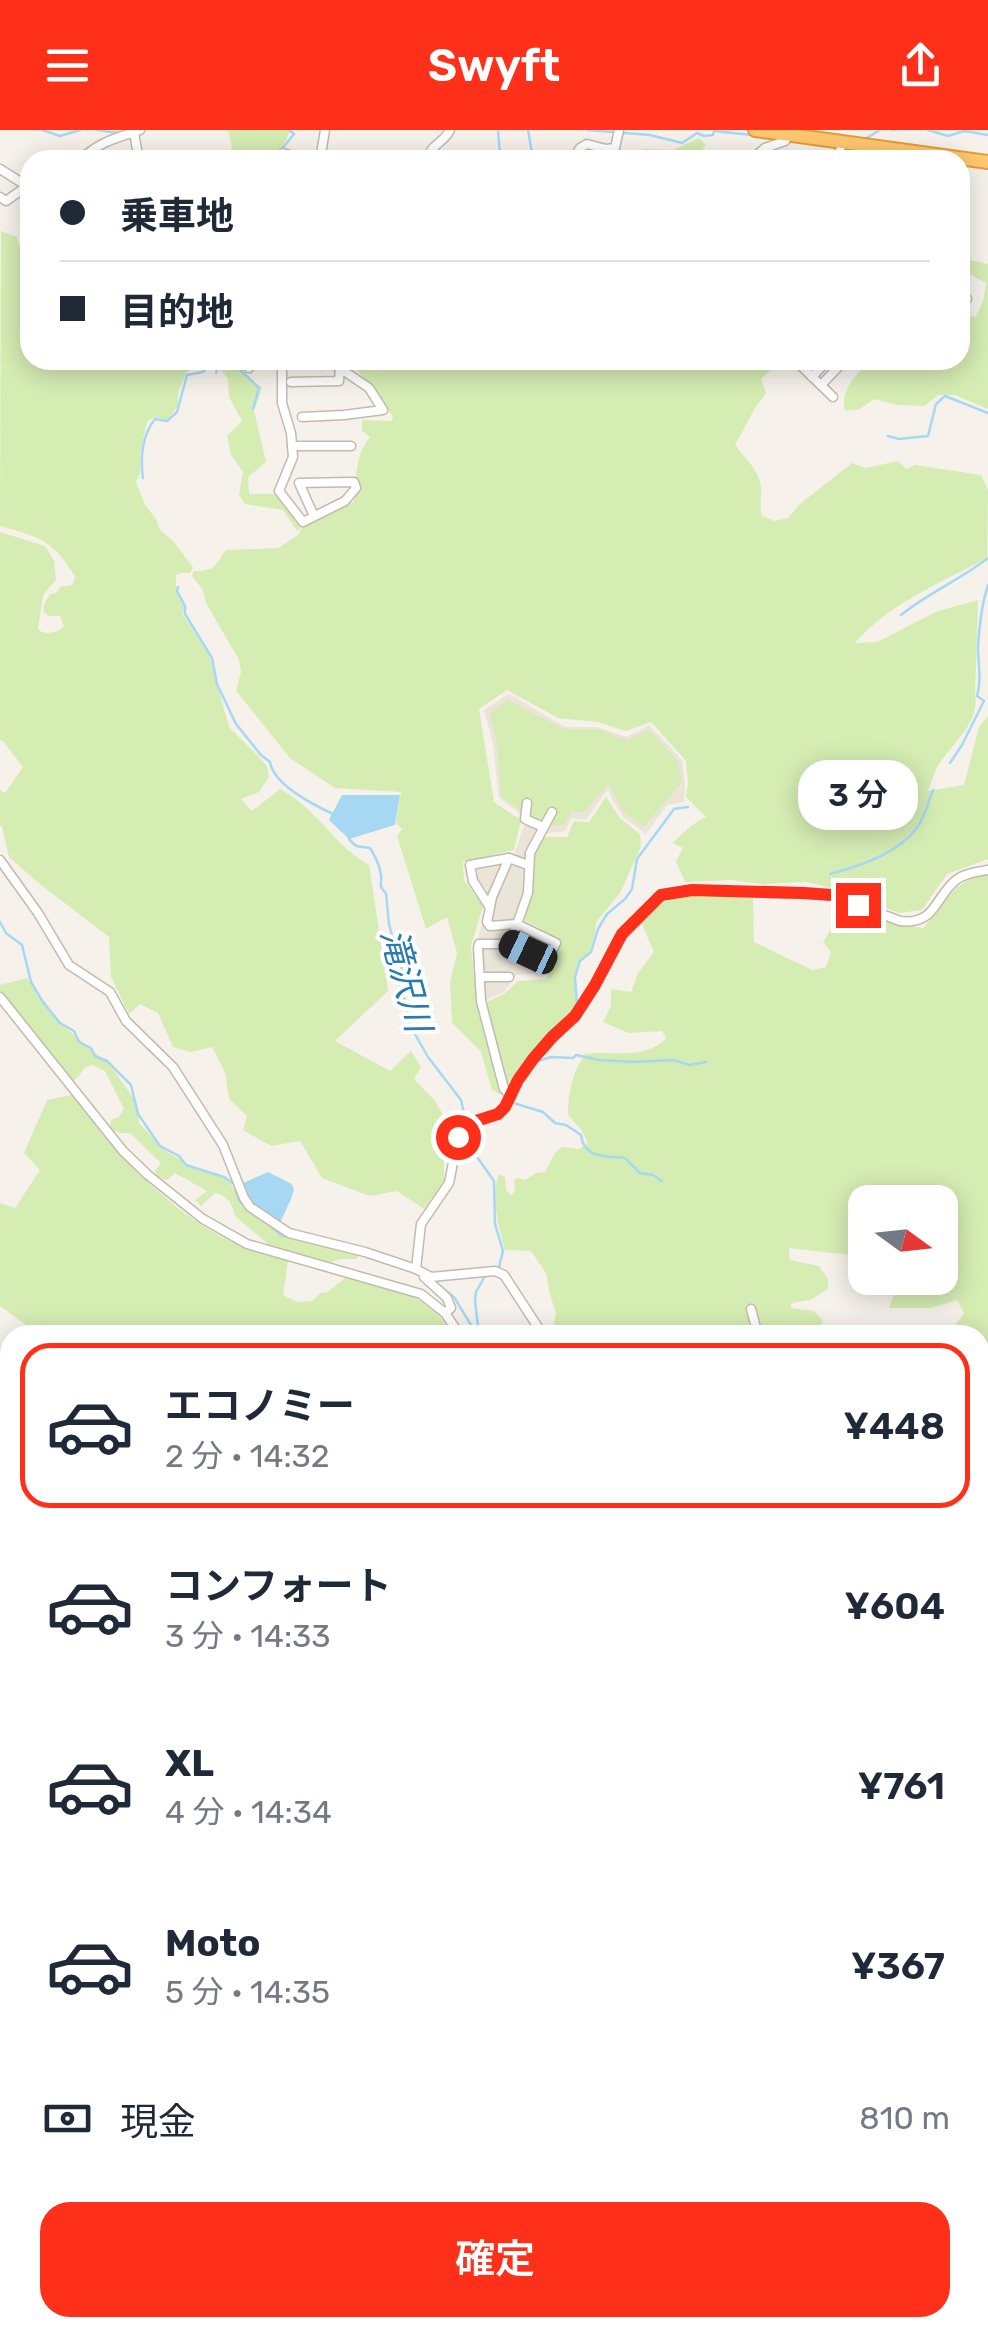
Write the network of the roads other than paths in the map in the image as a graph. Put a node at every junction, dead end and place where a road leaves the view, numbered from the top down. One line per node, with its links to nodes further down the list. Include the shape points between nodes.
1 (450, 130): 10 (street)
2 (619, 130): 11 (street, via 616,148 587,144)
3 (755, 130): 5 (highway)
4 (137, 131): 8 (street)
5 (789, 134): 6 (highway); 12 (street)
6 (842, 142): 13 (street); 14 (highway)
7 (300, 145): 9 (street)
8 (91, 150)
9 (300, 150)
10 (429, 150)
11 (579, 150)
12 (763, 150)
13 (840, 150)
14 (872, 150)
15 (282, 370): 26 (street)
16 (340, 370): 22 (street, via 339,381)
17 (344, 370): 25 (street, via 369,388 382,411)
18 (805, 370): 21 (street)
19 (819, 370): 21 (street)
20 (835, 370): 23 (street)
21 (812, 377): 23 (street)
22 (291, 382)
23 (821, 385): 24 (street)
24 (832, 397)
25 (302, 417)
26 (292, 446): 27 (street); 28 (street, via 279,491 303,522)
27 (351, 446)
28 (314, 516): 28 (street, via 345,502 354,482 298,483)
29 (528, 803): 31 (street, via 525,819)
30 (552, 812): 31 (street)
31 (542, 827): 34 (street)
32 (509, 858): 34 (street); 36 (street); 37 (street, via 470,866)
33 (0, 860): 45 (street, via 69,964 110,992 126,1021 173,1067 223,1145 250,1207 289,1232)
34 (528, 865): 39 (street)
35 (988, 870): 44 (street, via 955,881 931,912 912,922 832,895 661,895 622,934 575,1016 533,1059)
36 (499, 881): 37 (street); 38 (street)
37 (478, 890): 38 (street)
38 (490, 906): 39 (street, via 490,926)
39 (518, 924): 40 (street); 40 (street, via 556,943 547,961)
40 (510, 944): 41 (street, via 479,944)
41 (480, 977): 42 (street); 44 (street, via 481,1002)
42 (508, 977)
43 (0, 997): 47 (street, via 123,1151 203,1219 247,1244 405,1287)
44 (510, 1096): 45 (street, via 498,1114 479,1118 460,1134 449,1183 421,1224)
45 (419, 1272): 47 (street, via 447,1298 451,1308); 49 (street, via 438,1278 504,1275)
46 (751, 1308): 50 (street)
47 (445, 1313): 48 (street)
48 (453, 1325)
49 (537, 1325)
50 (755, 1325)

